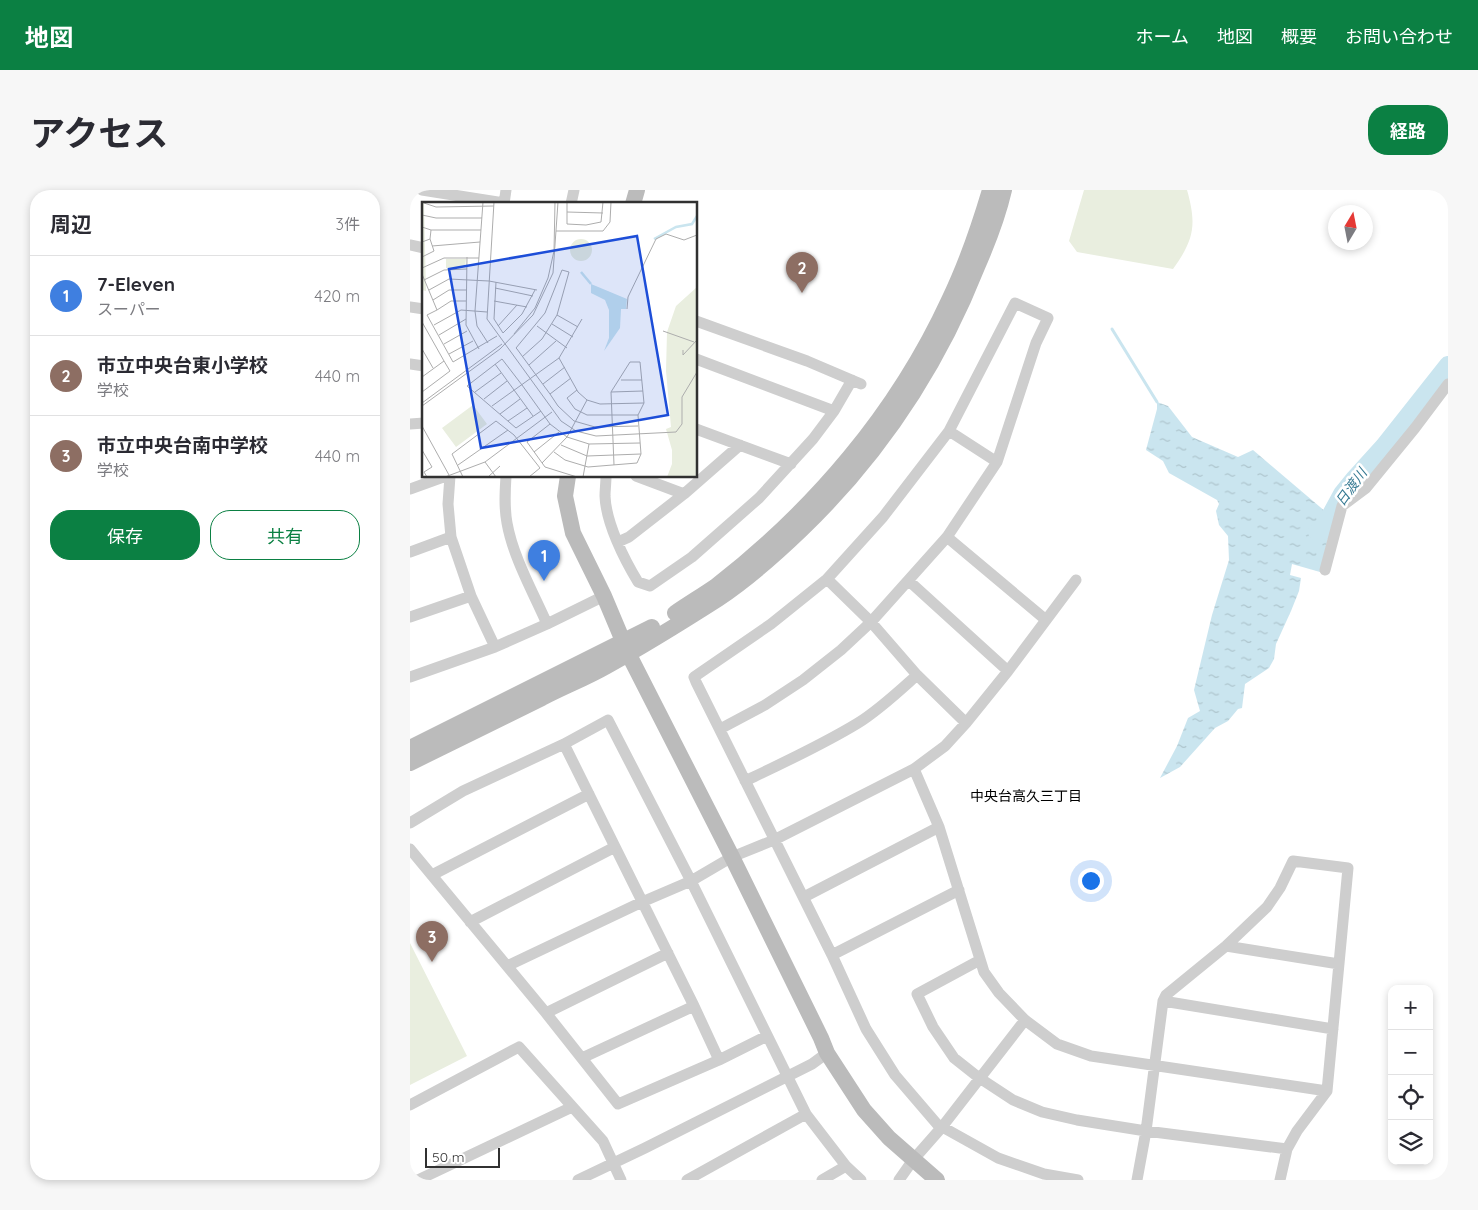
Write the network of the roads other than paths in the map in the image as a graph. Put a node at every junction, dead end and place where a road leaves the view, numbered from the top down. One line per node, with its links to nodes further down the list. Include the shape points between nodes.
1 (422, 190): 4 (street)
2 (990, 190): 37 (street, via 950,299 908,377 880,420 833,477 776,536 715,586)
3 (1004, 190): 37 (street, via 965,297 937,354 893,424 845,484 786,545 719,598)
4 (498, 202)
5 (698, 322): 8 (street, via 856,382)
6 (698, 360): 8 (street)
7 (1448, 384): 26 (street, via 1366,488 1342,506)
8 (834, 411): 13 (street)
9 (698, 430): 11 (street)
10 (949, 430): 12 (street); 12 (street, via 1015,303 1048,318 1036,343); 27 (street, via 883,518)
11 (740, 445): 13 (street); 21 (street)
12 (997, 462): 23 (street)
13 (791, 464): 24 (street, via 692,556 650,586 638,582)
14 (443, 478): 20 (street)
15 (448, 478): 22 (street)
16 (506, 478): 35 (street, via 504,501 510,540)
17 (568, 478): 31 (street, via 566,496 573,533)
18 (606, 478): 24 (street, via 605,498 610,524)
19 (641, 478): 21 (street)
20 (410, 490)
21 (684, 494): 24 (street)
22 (451, 536): 25 (street); 30 (street)
23 (947, 537): 29 (street); 33 (street)
24 (618, 542)
25 (410, 552)
26 (1324, 570)
27 (827, 579): 34 (street); 42 (street, via 771,624 694,677)
28 (1076, 580): 33 (street)
29 (909, 581): 34 (street); 38 (street)
30 (471, 596): 32 (street); 36 (street)
31 (604, 596): 35 (street); 37 (street)
32 (410, 617)
33 (1046, 620): 38 (street)
34 (871, 622): 39 (street); 42 (street, via 803,680)
35 (547, 624): 36 (street)
36 (495, 647): 40 (street)
37 (625, 647): 44 (street); 45 (street, via 607,666); 54 (street)
38 (1008, 671): 41 (street)
39 (917, 675): 41 (street); 47 (street, via 859,723)
40 (410, 676)
41 (966, 723): 46 (street, via 946,746)
42 (720, 729): 47 (street)
43 (564, 744): 48 (street); 49 (street, via 463,791); 56 (street, via 608,720)
44 (410, 748)
45 (410, 763)
46 (914, 769): 50 (street); 51 (street)
47 (745, 781): 51 (street)
48 (589, 794): 52 (street); 55 (street)
49 (410, 823)
50 (939, 827): 57 (street); 58 (street)
51 (774, 840): 54 (street); 58 (street)
52 (615, 846): 59 (street); 60 (street)
53 (410, 849): 55 (street)
54 (732, 857): 56 (street); 73 (street)
55 (432, 875): 60 (street)
56 (691, 881): 59 (street); 72 (street)
57 (959, 890): 63 (street); 64 (street)
58 (804, 897): 63 (street)
59 (642, 902): 62 (street); 66 (street)
60 (470, 922): 66 (street)
61 (1226, 946): 65 (street); 65 (street, via 1267,907 1293,861 1348,868); 67 (street, via 1166,995)
62 (668, 953): 68 (street); 69 (street)
63 (832, 955): 83 (street, via 875,1044 895,1075)
64 (980, 960): 70 (street, via 998,992); 78 (street, via 917,994 933,1027 954,1058)
65 (1339, 964): 71 (street)
66 (507, 966): 69 (street)
67 (1164, 1001): 71 (street); 76 (street)
68 (694, 1006): 74 (street); 75 (street)
69 (546, 1013): 74 (street)
70 (1025, 1020): 76 (street, via 1057,1044 1091,1056); 78 (street)
71 (1333, 1029): 79 (street)
72 (767, 1036): 75 (street); 77 (street)
73 (827, 1053): 77 (street); 86 (street, via 864,1110)
74 (582, 1058): 75 (street, via 618,1104)
75 (719, 1060)
76 (1154, 1065): 79 (street); 84 (street)
77 (786, 1076): 82 (street); 87 (street)
78 (980, 1078): 83 (street); 84 (street, via 1012,1100 1042,1112)
79 (1327, 1091): 85 (street)
80 (410, 1105): 81 (street, via 519,1047)
81 (572, 1108): 87 (street, via 602,1141); 89 (street)
82 (806, 1114): 88 (street); 92 (street)
83 (942, 1127): 86 (street); 97 (street, via 998,1158 1044,1174)
84 (1146, 1132): 85 (street); 98 (street)
85 (1287, 1149): 99 (street)
86 (913, 1160): 95 (street); 96 (street)
87 (613, 1163): 90 (street); 91 (street)
88 (846, 1166): 93 (street); 94 (street)
89 (418, 1180)
90 (578, 1180)
91 (622, 1180)
92 (687, 1180)
93 (822, 1180)
94 (861, 1180)
95 (899, 1180)
96 (937, 1180)
97 (1078, 1180)
98 (1137, 1180)
99 (1280, 1180)

